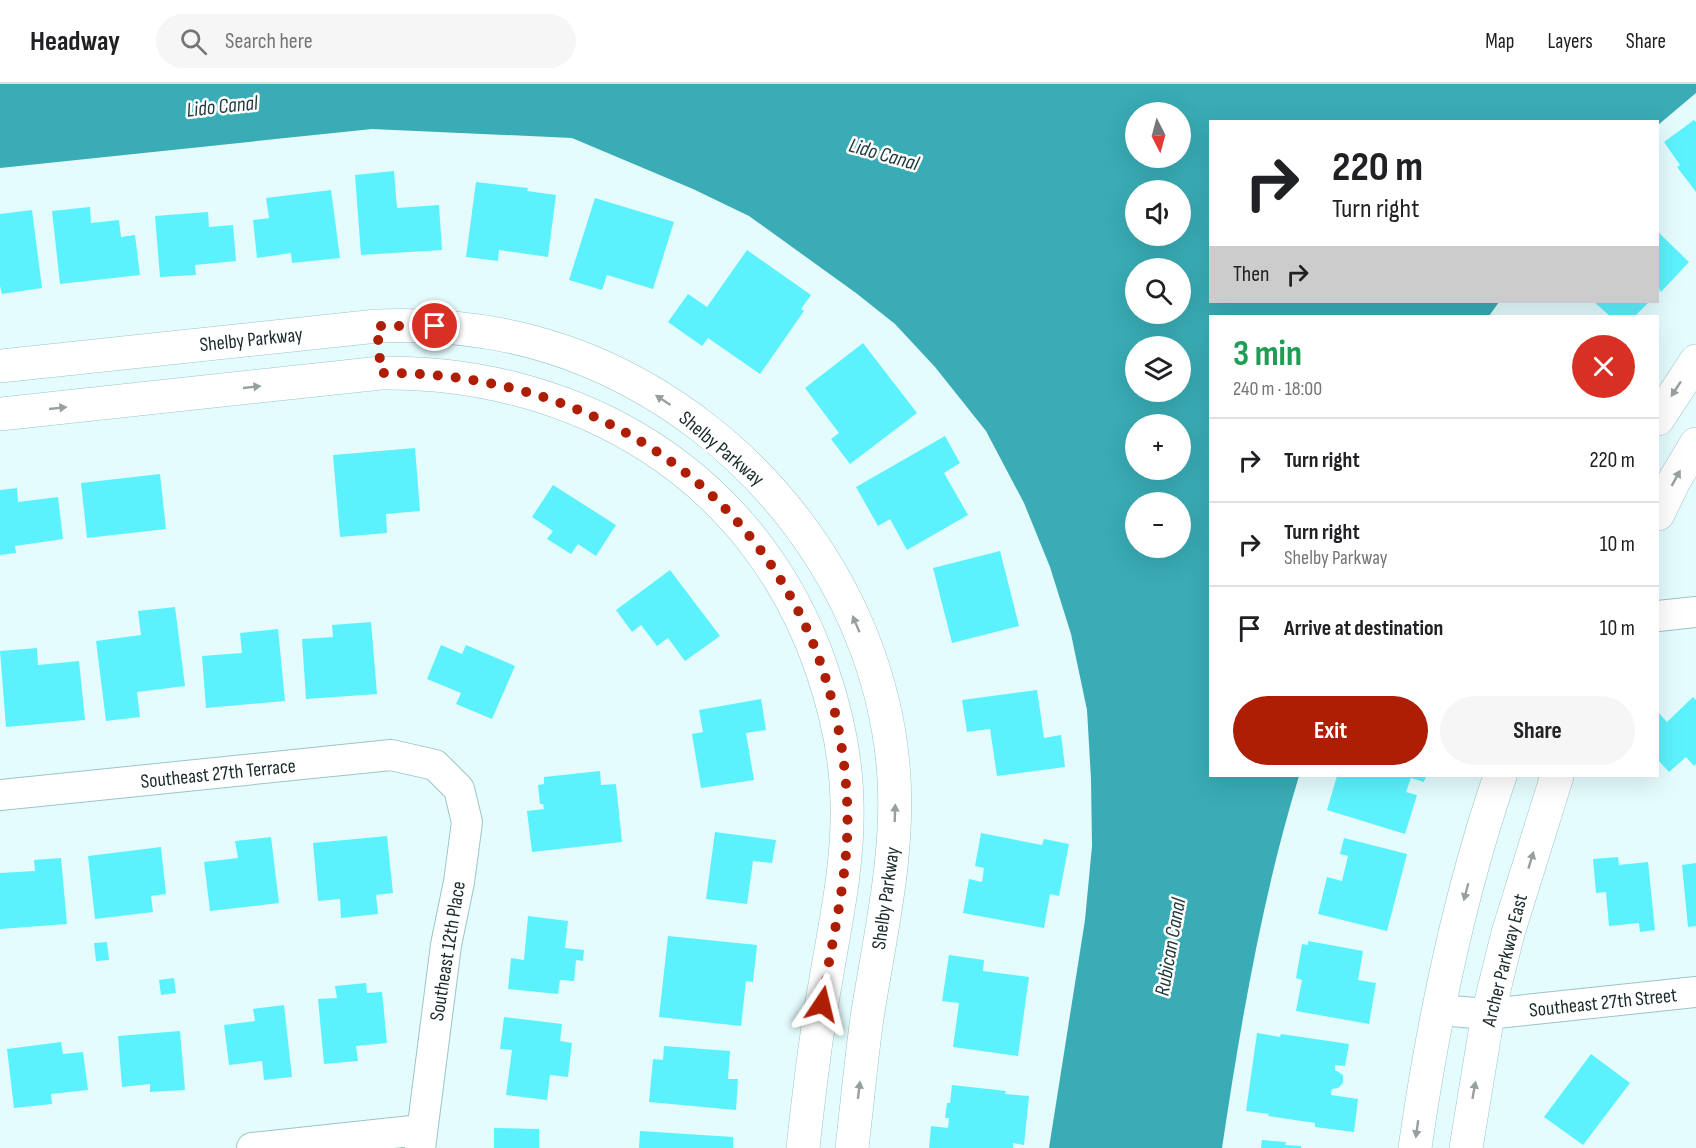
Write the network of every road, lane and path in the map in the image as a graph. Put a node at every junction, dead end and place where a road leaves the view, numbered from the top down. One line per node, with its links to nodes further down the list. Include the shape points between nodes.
1 (377, 326): 3 (street, Shelby Parkway); 4 (street); 21 (street, Shelby Parkway, one-way to 1, via 894,846 895,801 889,729 870,659 858,625 824,561 791,513 760,478 679,411 619,375 524,340 454,327)
2 (1696, 361): 6 (street, one-way to 6)
3 (0, 366)
4 (381, 373): 5 (street, one-way to 4); 20 (street, via 419,373 496,383 572,406 608,422 668,458 721,503 784,584 827,683 837,722 847,801 843,886 810,1081)
5 (0, 414)
6 (1659, 417)
7 (1696, 444): 8 (street, one-way to 7)
8 (1659, 512)
9 (1696, 612): 10 (street)
10 (1659, 616)
11 (435, 765): 14 (street, Southeast 27th Terrace, via 391,755); 18 (street, Southeast 12th Place, via 459,789 467,822 446,945)
12 (1500, 777): 16 (street, one-way to 16, via 1459,916)
13 (1557, 777): 17 (street, Archer Parkway East, one-way to 13, via 1508,933)
14 (0, 795)
15 (1696, 992): 17 (street, Southeast 27th Street)
16 (1439, 1010): 17 (street, Southeast 27th Street); 22 (street, one-way to 22)
17 (1488, 1014): 23 (street, Archer Parkway East, one-way to 17)
18 (421, 1139): 19 (street)
19 (252, 1148)
20 (803, 1148)
21 (852, 1148)
22 (1415, 1148)
23 (1466, 1148)

